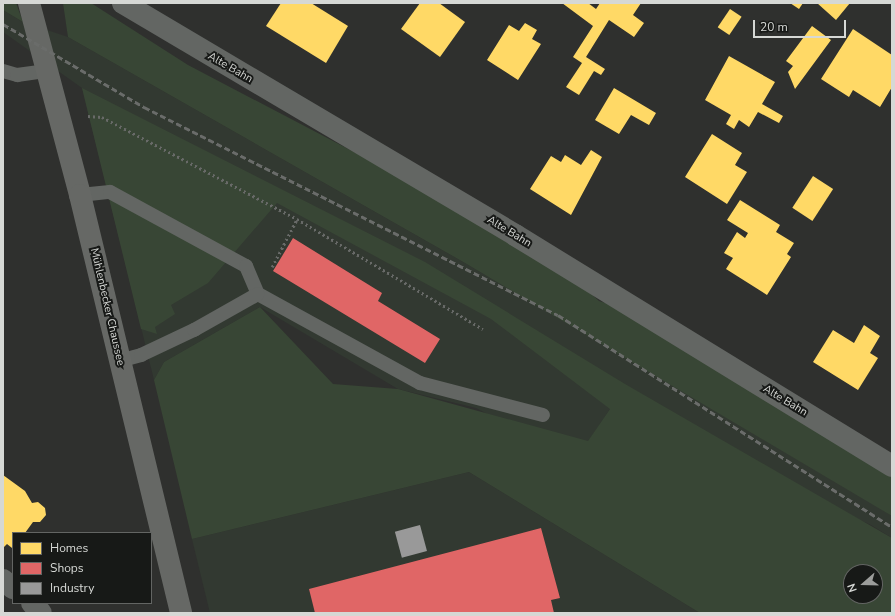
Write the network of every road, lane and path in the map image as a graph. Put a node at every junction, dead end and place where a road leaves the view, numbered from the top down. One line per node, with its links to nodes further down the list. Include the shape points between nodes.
1 (29, 3): 4 (main road, Mühlenbecker Chaussee)
2 (123, 3): 12 (street, Alte Bahn, via 515,235)
3 (3, 71): 4 (lane, via 17,75)
4 (47, 71): 6 (main road, Mühlenbecker Chaussee)
5 (81, 115): 7 (path, via 102,117)
6 (80, 195): 8 (lane, via 110,192 246,266); 10 (main road, Mühlenbecker Chaussee)
7 (297, 219): 8 (path); 9 (path)
8 (258, 294): 10 (lane, via 194,330 141,355); 11 (lane, via 420,383)
9 (483, 329)
10 (120, 360): 17 (main road, Mühlenbecker Chaussee)
11 (543, 415)
12 (892, 466)
13 (3, 580): 14 (street)
14 (12, 587)
15 (33, 604): 16 (street)
16 (41, 613)
17 (181, 613)

